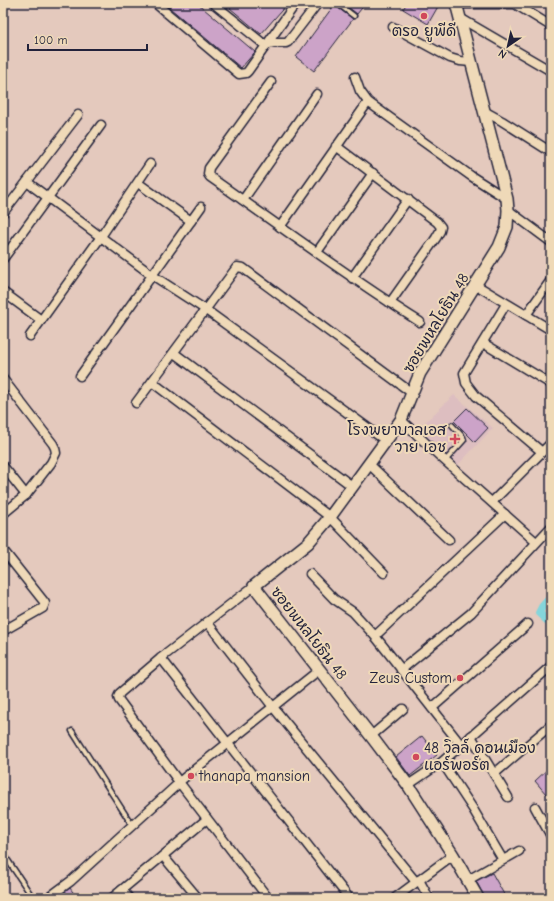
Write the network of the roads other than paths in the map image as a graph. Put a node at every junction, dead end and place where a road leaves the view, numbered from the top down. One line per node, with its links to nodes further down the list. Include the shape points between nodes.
1 (155, 3): 12 (street, via 239,74 246,74)
2 (296, 3): 12 (street)
3 (318, 3): 12 (street, via 288,42)
4 (337, 3): 8 (lane)
5 (214, 4): 12 (street)
6 (456, 4): 7 (street); 9 (street, ซอยพหลโยธิน 48)
7 (515, 4): 10 (street)
8 (354, 16)
9 (460, 18): 13 (street, ซอยพหลโยธิน 48); 14 (street)
10 (551, 26)
11 (393, 27): 13 (street, via 450,58)
12 (265, 45)
13 (471, 62): 19 (street, ซอยพหลโยธิน 48)
14 (551, 71)
15 (355, 76): 18 (street, via 360,91)
16 (271, 82): 31 (street, via 208,171 210,177)
17 (317, 94): 31 (street)
18 (368, 102): 22 (street); 30 (street)
19 (484, 111): 23 (street); 30 (street, ซอยพหลโยธิน 48)
20 (78, 115): 26 (street)
21 (100, 125): 28 (street)
22 (336, 146): 25 (street); 36 (street)
23 (551, 152)
24 (150, 164): 27 (street)
25 (373, 173): 29 (street); 39 (street)
26 (27, 182): 28 (street); 34 (street)
27 (138, 183): 35 (street); 37 (street)
28 (48, 197): 37 (street); 40 (street)
29 (408, 199): 42 (street); 46 (street, via 437,222 440,231)
30 (507, 199): 33 (street, ซอยพหลโยธิน 48)
31 (243, 200): 36 (street)
32 (201, 208): 35 (street)
33 (508, 210): 38 (street); 44 (street, ซอยพหลโยธิน 48, via 504,236)
34 (3, 213)
35 (190, 221): 41 (street)
36 (280, 227): 39 (street)
37 (100, 238): 41 (street); 50 (street)
38 (551, 242)
39 (317, 252): 42 (street)
40 (3, 259)
41 (152, 275): 48 (street); 56 (street)
42 (352, 278): 46 (street)
43 (551, 280): 49 (street)
44 (476, 285): 47 (street); 60 (street, ซอยพหลโยธิน 48, via 420,373)
45 (3, 292): 50 (street)
46 (390, 303): 51 (street)
47 (506, 304): 49 (street); 54 (street)
48 (206, 310): 55 (street); 60 (street, via 235,268 243,268); 64 (street)
49 (526, 315): 52 (street)
50 (41, 320): 53 (street)
51 (420, 322)
52 (551, 330)
53 (30, 336)
54 (483, 343): 59 (street); 66 (street, via 464,373 466,383 476,396)
55 (174, 353): 58 (street); 70 (street)
56 (80, 376)
57 (3, 379): 71 (street, via 55,448 55,456 51,463)
58 (152, 382): 61 (street); 75 (street)
59 (551, 384)
60 (412, 392): 62 (street, ซอยพหลโยธิน 48)
61 (136, 403)
62 (402, 420): 64 (street, ซอยพหลโยธิน 48); 67 (street)
63 (452, 425): 67 (lane, via 464,440)
64 (386, 441): 68 (street, ซอยพหลโยธิน 48)
65 (551, 443): 66 (street)
66 (542, 452): 72 (street)
67 (445, 461): 72 (street)
68 (369, 464): 70 (street, ซอยพหลโยธิน 48); 77 (street)
69 (3, 466): 71 (street)
70 (352, 486): 75 (street, ซอยพหลโยธิน 48)
71 (26, 495): 73 (street)
72 (492, 502): 74 (street)
73 (3, 514)
74 (505, 514): 78 (street); 86 (street)
75 (330, 517): 80 (street); 82 (street, ซอยพหลโยธิน 48, via 308,543)
76 (551, 527): 78 (street)
77 (449, 540)
78 (536, 542): 90 (street, via 471,613)
79 (3, 550): 85 (street, via 45,603 43,608)
80 (384, 573)
81 (310, 574): 86 (street, via 334,599 353,612)
82 (254, 586): 83 (street); 89 (street, ซอยพหลโยธิน 48)
83 (207, 622): 87 (street); 91 (street)
84 (528, 624): 92 (street)
85 (3, 631)
86 (375, 636): 90 (street)
87 (161, 658): 98 (street); 102 (street, via 118,697)
88 (551, 666): 97 (street)
89 (319, 670): 91 (street); 96 (street, ซอยพหลโยธิน 48)
90 (401, 670): 92 (street)
91 (273, 707): 98 (street); 115 (street)
92 (432, 708): 99 (street)
93 (403, 709): 96 (street)
94 (551, 725): 101 (street)
95 (72, 731): 107 (lane)
96 (371, 736): 103 (street, ซอยพหลโยธิน 48)
97 (471, 736): 99 (street); 101 (street)
98 (227, 744): 102 (street); 123 (street)
99 (461, 745): 100 (street)
100 (442, 762): 103 (street); 113 (street)
101 (494, 774): 104 (street)
102 (179, 783): 106 (street); 107 (street)
103 (408, 785): 111 (street, ซอยพหลโยธิน 48)
104 (508, 797)
105 (535, 807): 108 (street)
106 (207, 819): 112 (street); 122 (street)
107 (132, 825): 118 (street, via 71,881)
108 (551, 836)
109 (519, 851): 113 (street)
110 (3, 853): 117 (lane)
111 (453, 855): 114 (street, ซอยพหลโยธิน 48); 115 (street)
112 (163, 856): 116 (street); 121 (street)
113 (503, 860): 114 (street)
114 (468, 880): 126 (street, ซอยพหลโยธิน 48)
115 (418, 881): 124 (street); 125 (street)
116 (122, 890): 119 (street); 120 (street)
117 (33, 898)
118 (48, 898)
119 (112, 898)
120 (129, 898)
121 (198, 898)
122 (268, 898)
123 (349, 898)
124 (395, 898)
125 (429, 898)
126 (478, 898)

